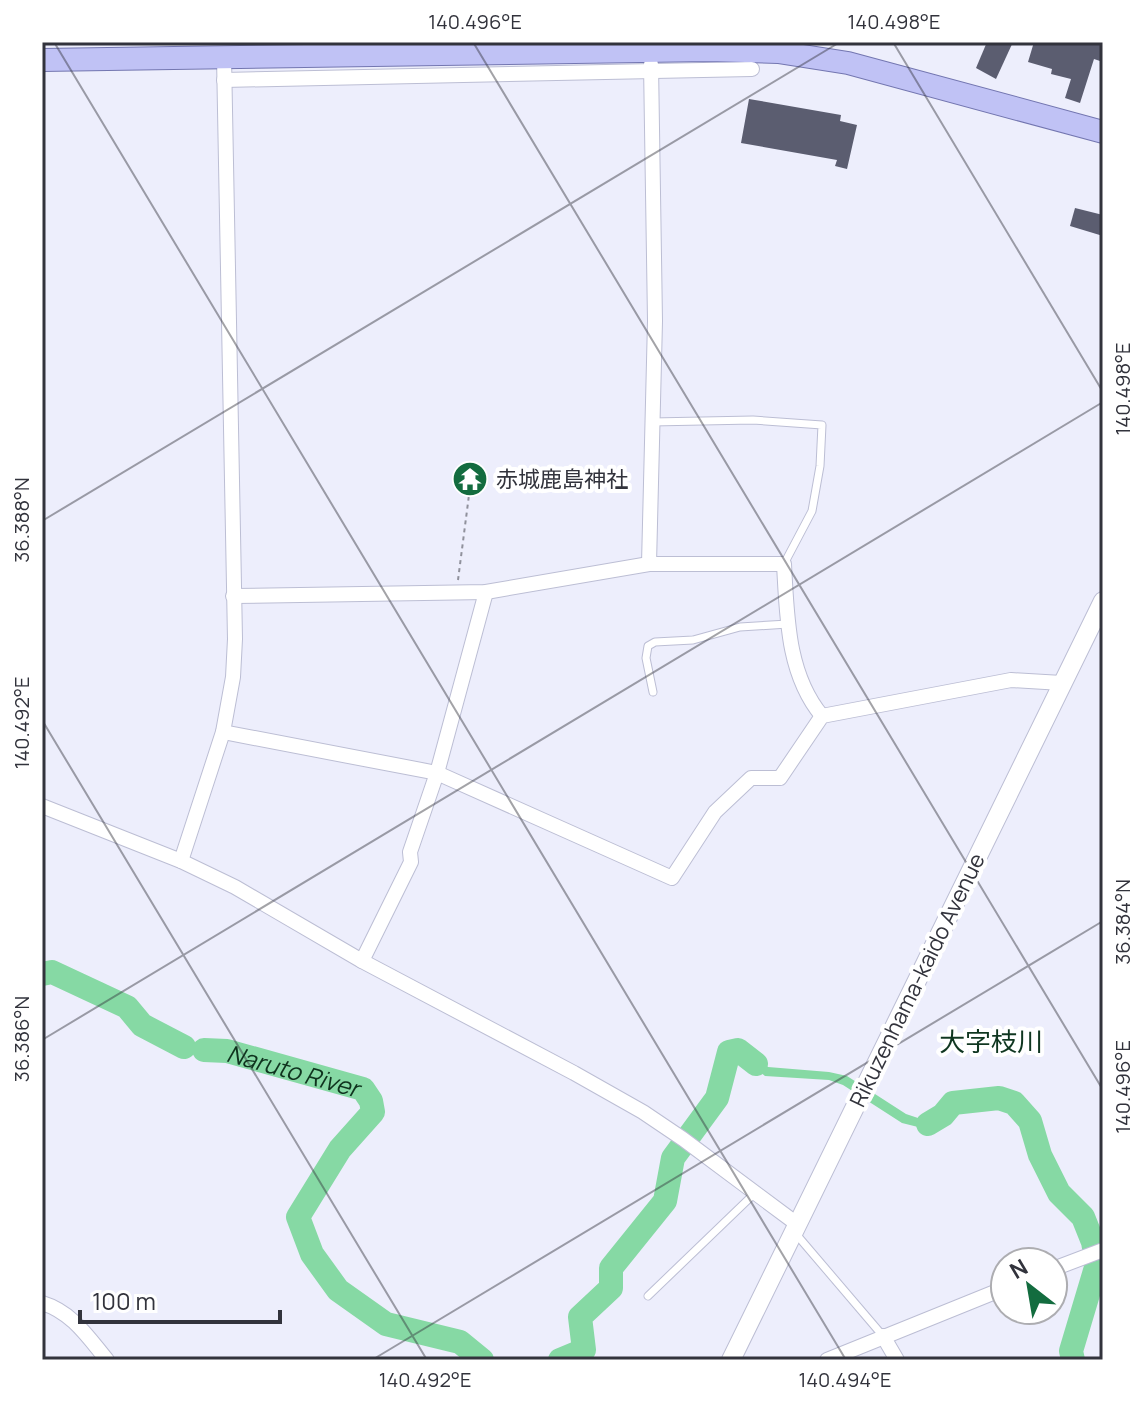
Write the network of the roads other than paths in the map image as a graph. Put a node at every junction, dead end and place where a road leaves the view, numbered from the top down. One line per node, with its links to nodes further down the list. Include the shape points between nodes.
1 (224, 57): 2 (main road); 3 (main road); 5 (street)
2 (42, 60)
3 (651, 62): 4 (street); 5 (street); 6 (main road, via 746,51 818,57); 7 (street)
4 (752, 69)
5 (224, 80): 11 (street)
6 (1103, 132)
7 (652, 422): 8 (street); 9 (lane, via 822,425 812,511)
8 (649, 564): 9 (street); 10 (street)
9 (784, 564): 13 (street)
10 (486, 592): 11 (street); 18 (street)
11 (233, 596): 17 (street, via 233,677)
12 (1103, 601): 14 (main road, Rikuzenhama-kaido Avenue)
13 (788, 624): 15 (lane, via 655,642 648,646 646,658); 16 (street, via 798,678)
14 (1062, 683): 16 (street, via 1011,680); 23 (main road, Rikuzenhama-kaido Avenue)
15 (653, 692)
16 (822, 716): 18 (street, via 780,778 751,778 715,812 672,878)
17 (223, 732): 18 (street); 20 (street)
18 (437, 773): 21 (street, via 411,862)
19 (42, 806): 20 (street)
20 (181, 861): 21 (street)
21 (362, 961): 22 (street, via 643,1112)
22 (755, 1193): 23 (street); 27 (lane)
23 (795, 1228): 29 (lane); 31 (main road, Rikuzenhama-kaido Avenue)
24 (1103, 1250): 25 (street)
25 (1069, 1263)
26 (989, 1294): 29 (street)
27 (648, 1296)
28 (42, 1303): 30 (street, via 71,1317)
29 (883, 1336): 32 (street); 33 (street)
30 (107, 1360)
31 (731, 1360)
32 (827, 1360)
33 (897, 1360)

